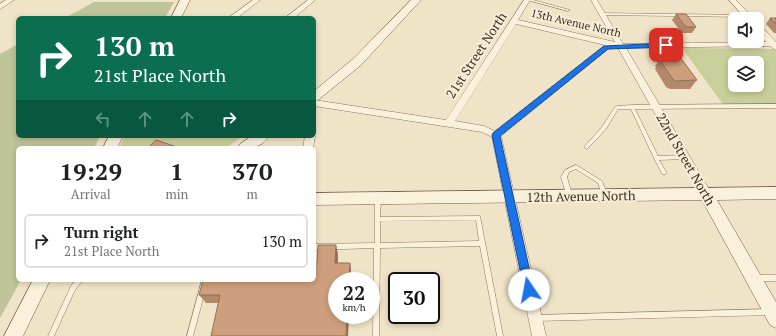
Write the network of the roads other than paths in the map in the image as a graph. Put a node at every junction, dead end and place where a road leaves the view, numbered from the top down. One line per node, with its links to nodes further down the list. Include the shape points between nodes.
1 (11, 0): 9 (street)
2 (185, 0): 13 (street)
3 (257, 0): 14 (street)
4 (312, 0): 15 (street)
5 (416, 0): 21 (street, via 356,62)
6 (528, 0): 10 (lane); 17 (street, 21st Street North)
7 (594, 0): 12 (street, 22nd Street North)
8 (732, 0): 11 (street)
9 (0, 7)
10 (568, 10)
11 (744, 12)
12 (601, 14): 16 (lane); 19 (street, 22nd Street North)
13 (177, 16)
14 (235, 16)
15 (292, 16)
16 (728, 17)
17 (514, 21): 19 (street, 13th Avenue North); 26 (street, 21st Street North)
18 (764, 34): 20 (street)
19 (620, 46): 20 (street, 13th Avenue North); 25 (street, 22nd Street North); 27 (street, via 606,47)
20 (775, 46)
21 (316, 95)
22 (316, 103): 26 (street)
23 (776, 106): 25 (lane)
24 (632, 107): 25 (lane); 30 (lane, via 617,108 604,128); 32 (lane)
25 (656, 107): 31 (street, 22nd Street North)
26 (448, 124): 27 (street, via 484,129)
27 (496, 135): 38 (street)
28 (259, 138): 29 (street)
29 (248, 146)
30 (586, 147)
31 (685, 157): 32 (lane); 35 (street, 22nd Street North)
32 (656, 158): 33 (lane)
33 (664, 173)
34 (776, 193): 35 (street, 12th Avenue North)
35 (706, 194): 37 (street, 12th Avenue North); 45 (street, 22nd Street North)
36 (569, 196): 37 (street, 12th Avenue North); 37 (lane, via 564,176 567,171 576,167 600,182); 38 (street, 12th Avenue North)
37 (605, 196)
38 (509, 197): 39 (street, 12th Avenue North); 51 (street)
39 (378, 198): 40 (street, 12th Avenue North); 41 (lane)
40 (316, 199)
41 (378, 219): 42 (lane, via 478,218); 43 (lane)
42 (482, 243): 43 (lane); 56 (lane)
43 (377, 246): 44 (lane); 55 (lane)
44 (316, 247)
45 (753, 278): 46 (lane); 50 (street, 22nd Street North)
46 (776, 278)
47 (41, 282): 52 (street)
48 (78, 282): 53 (lane)
49 (204, 282): 54 (lane)
50 (774, 315): 51 (lane)
51 (535, 318): 57 (street)
52 (14, 336)
53 (51, 336)
54 (190, 336)
55 (376, 336)
56 (500, 336)
57 (538, 336)

